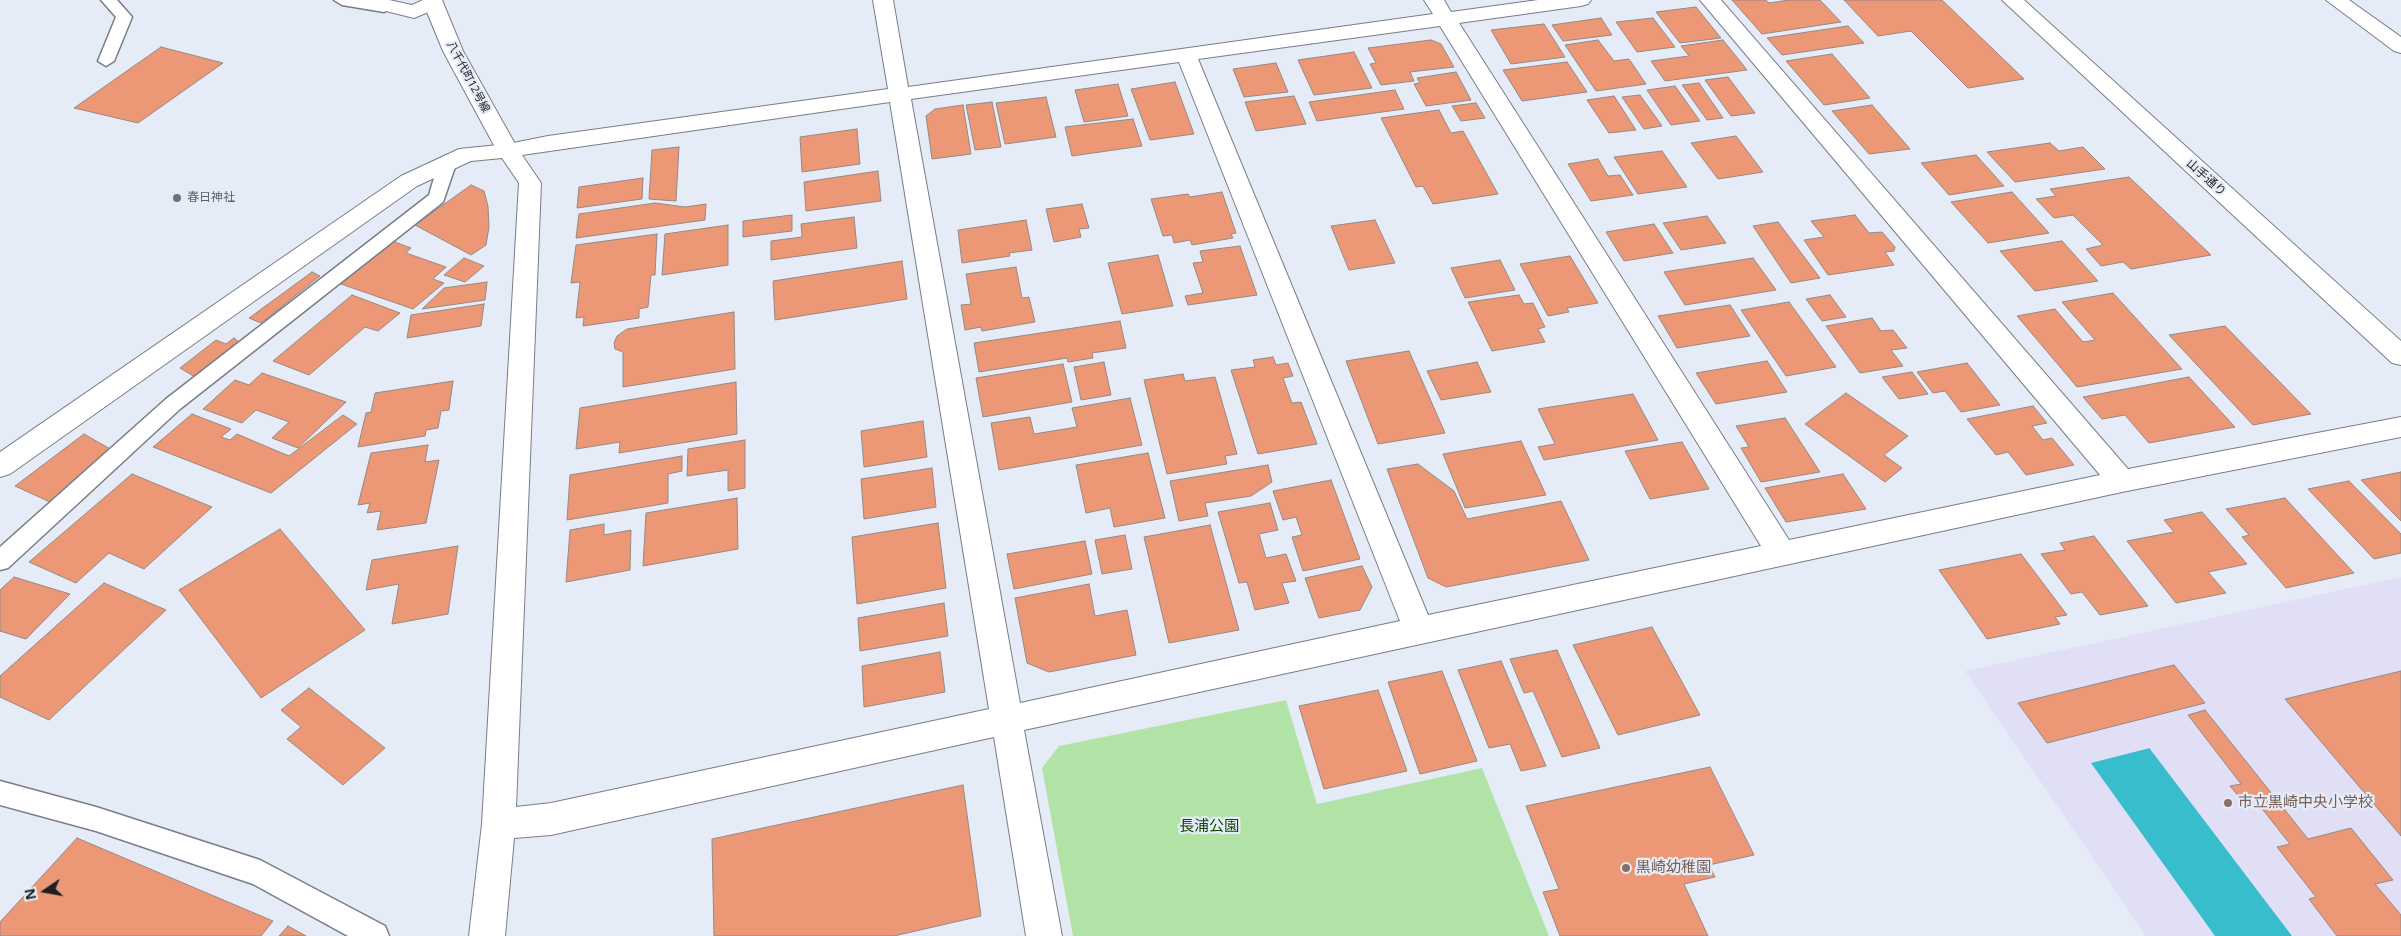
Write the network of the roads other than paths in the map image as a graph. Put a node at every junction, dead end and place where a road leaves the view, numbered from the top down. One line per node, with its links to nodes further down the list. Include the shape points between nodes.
1 (109, 0): 14 (lane, via 124,17)
2 (342, 0): 11 (lane)
3 (366, 0): 11 (street)
4 (883, 0): 15 (street)
5 (1581, 0): 10 (street)
6 (1710, 0): 21 (street)
7 (2012, 0): 18 (street, 山手通り)
8 (2336, 0): 12 (street)
9 (432, 2): 11 (street); 16 (street, 八千代町12号線, via 453,51)
10 (1440, 9): 13 (street); 22 (street)
11 (414, 12)
12 (2401, 47)
13 (1186, 54): 15 (street); 24 (street)
14 (106, 61)
15 (899, 94): 16 (street); 25 (street)
16 (508, 151): 17 (street, via 468,154); 27 (street, 八千代町12号線, via 530,183)
17 (447, 164): 20 (street, via 409,182); 23 (lane, via 437,198 173,404)
18 (2401, 356)
19 (2401, 427): 21 (street)
20 (0, 466)
21 (2122, 481): 22 (street)
22 (1782, 554): 24 (street)
23 (0, 561)
24 (1419, 630): 25 (street)
25 (1008, 720): 27 (street, via 551,819); 30 (street)
26 (0, 793): 28 (lane, via 96,819 260,873)
27 (499, 824): 29 (street, 八千代町12号線)
28 (375, 936)
29 (488, 936)
30 (1044, 936)

